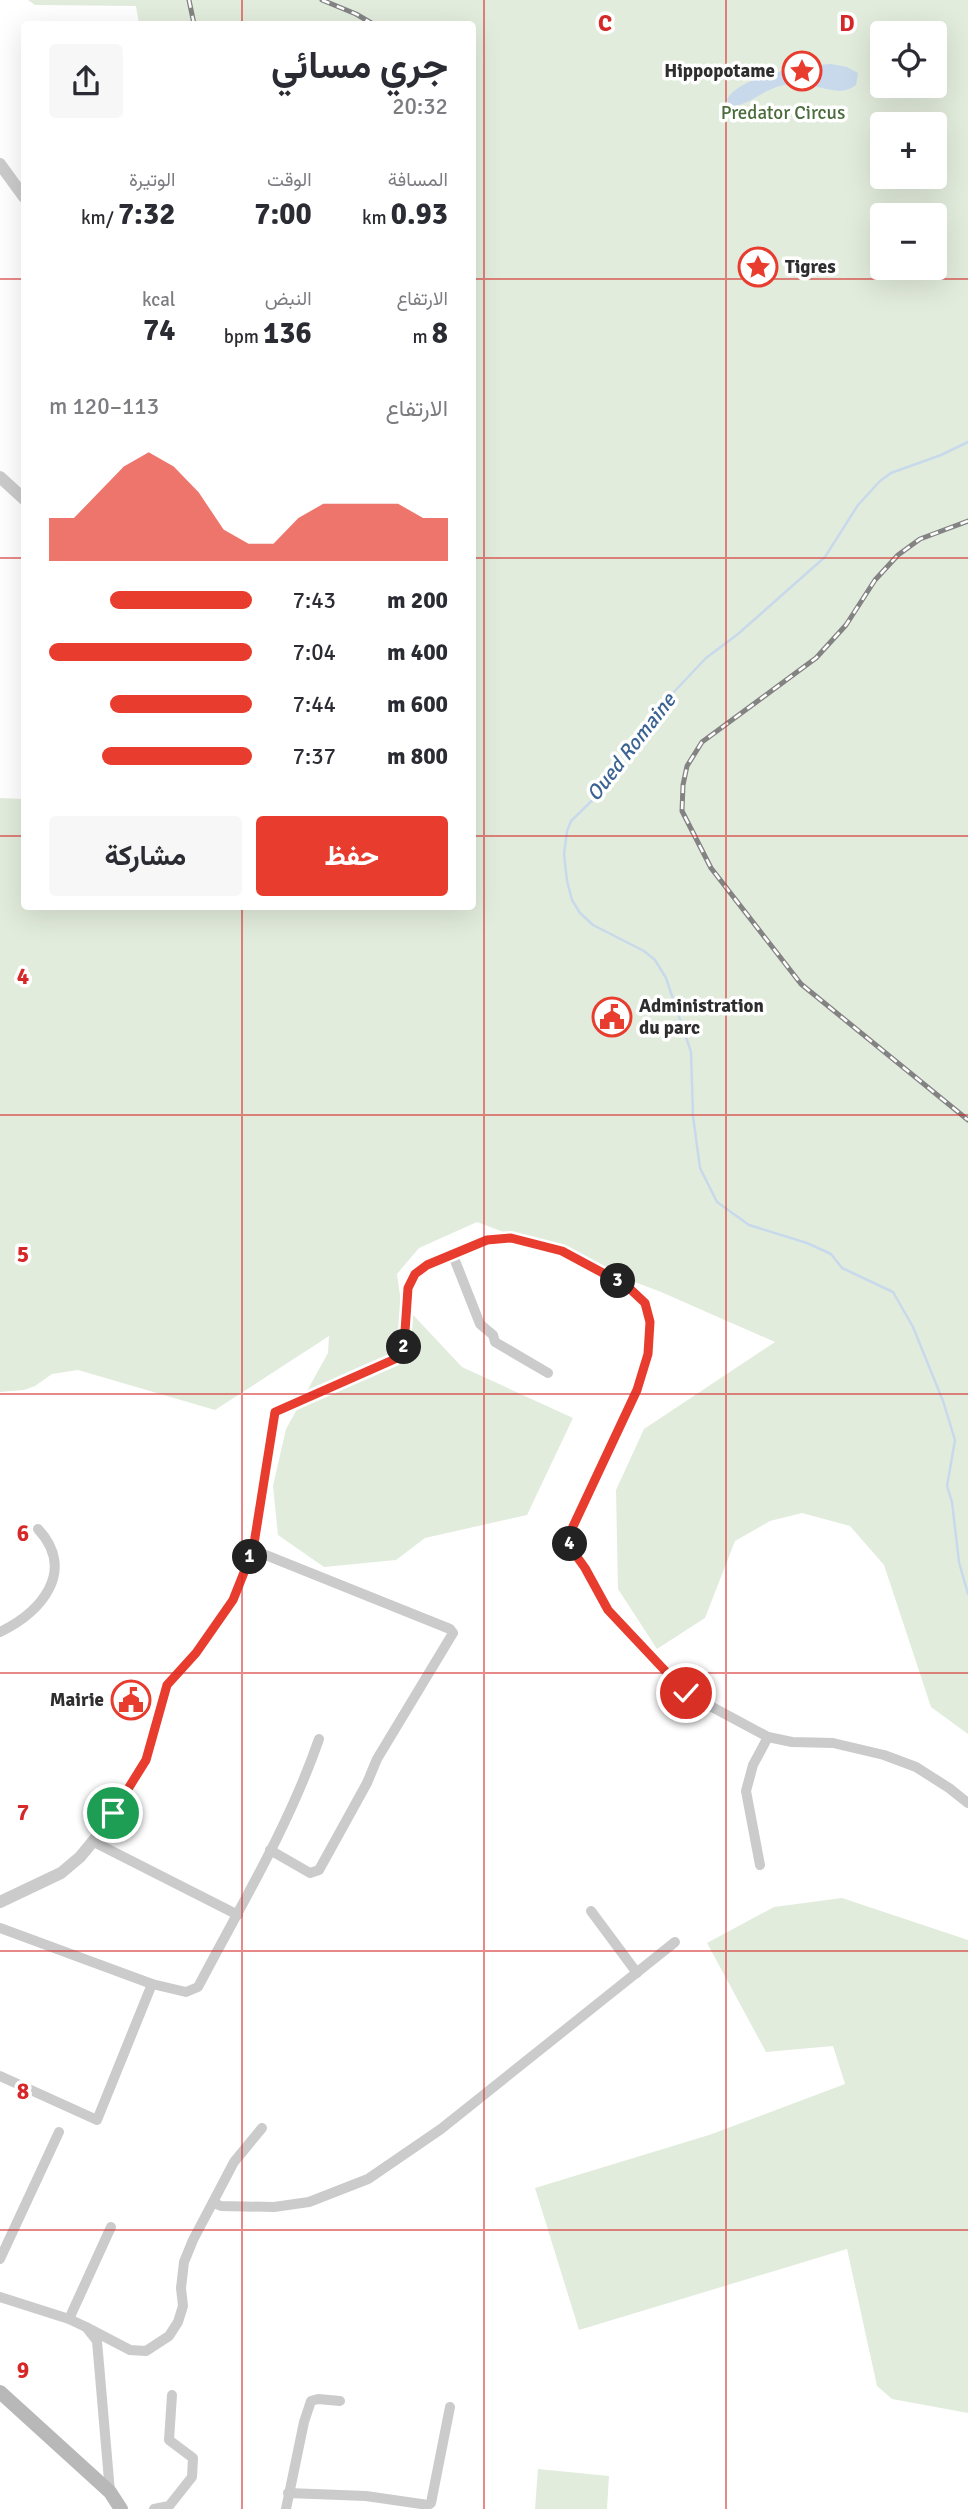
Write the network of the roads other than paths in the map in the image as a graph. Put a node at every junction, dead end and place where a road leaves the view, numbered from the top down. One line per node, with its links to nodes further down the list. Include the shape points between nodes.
1 (0, 164): 2 (street)
2 (21, 195)
3 (0, 477): 4 (street)
4 (21, 496)
5 (452, 1253): 6 (street, via 480,1324 495,1342); 7 (street, via 415,1274 408,1288 401,1354); 11 (street, via 487,1240 511,1238 562,1251 627,1286 645,1303 650,1322 648,1354 637,1390 569,1535 570,1547 608,1610 679,1688)
6 (548, 1373)
7 (275, 1412): 9 (street)
8 (38, 1529): 10 (street, via 51,1542 55,1568 51,1586 22,1621)
9 (253, 1550): 14 (street, via 233,1600 167,1685 146,1760); 15 (street, via 453,1633 377,1759 319,1870 310,1873)
10 (0, 1632)
11 (768, 1737): 13 (street, via 833,1742 884,1755 916,1767); 16 (street, via 746,1791)
12 (319, 1739): 15 (street, via 304,1784)
13 (968, 1803)
14 (94, 1842): 17 (street, via 61,1873); 19 (street)
15 (270, 1850): 19 (street)
16 (760, 1866)
17 (0, 1902)
18 (591, 1911): 22 (street)
19 (237, 1915): 23 (street, via 198,1987 186,1992)
20 (0, 1928): 23 (street)
21 (675, 1942): 22 (street)
22 (637, 1973): 27 (street, via 442,2129 368,2179 309,2202 274,2207)
23 (152, 1984): 24 (street, via 96,2120)
24 (0, 2076)
25 (262, 2128): 27 (street, via 234,2162)
26 (59, 2132): 29 (street)
27 (214, 2203): 32 (street, via 184,2262 183,2306 169,2336 146,2351 130,2350)
28 (111, 2227): 31 (street)
29 (0, 2259)
30 (0, 2297): 31 (street)
31 (69, 2319): 32 (street)
32 (86, 2327): 37 (street, via 97,2341)
33 (0, 2392): 37 (main road)
34 (172, 2395): 40 (street, via 169,2440 194,2458 192,2477 169,2505)
35 (340, 2401): 38 (street, via 311,2401)
36 (450, 2407): 38 (street, via 428,2505 366,2496)
37 (110, 2492): 39 (main road)
38 (288, 2493): 41 (street)
39 (121, 2509)
40 (154, 2509)
41 (286, 2509)

